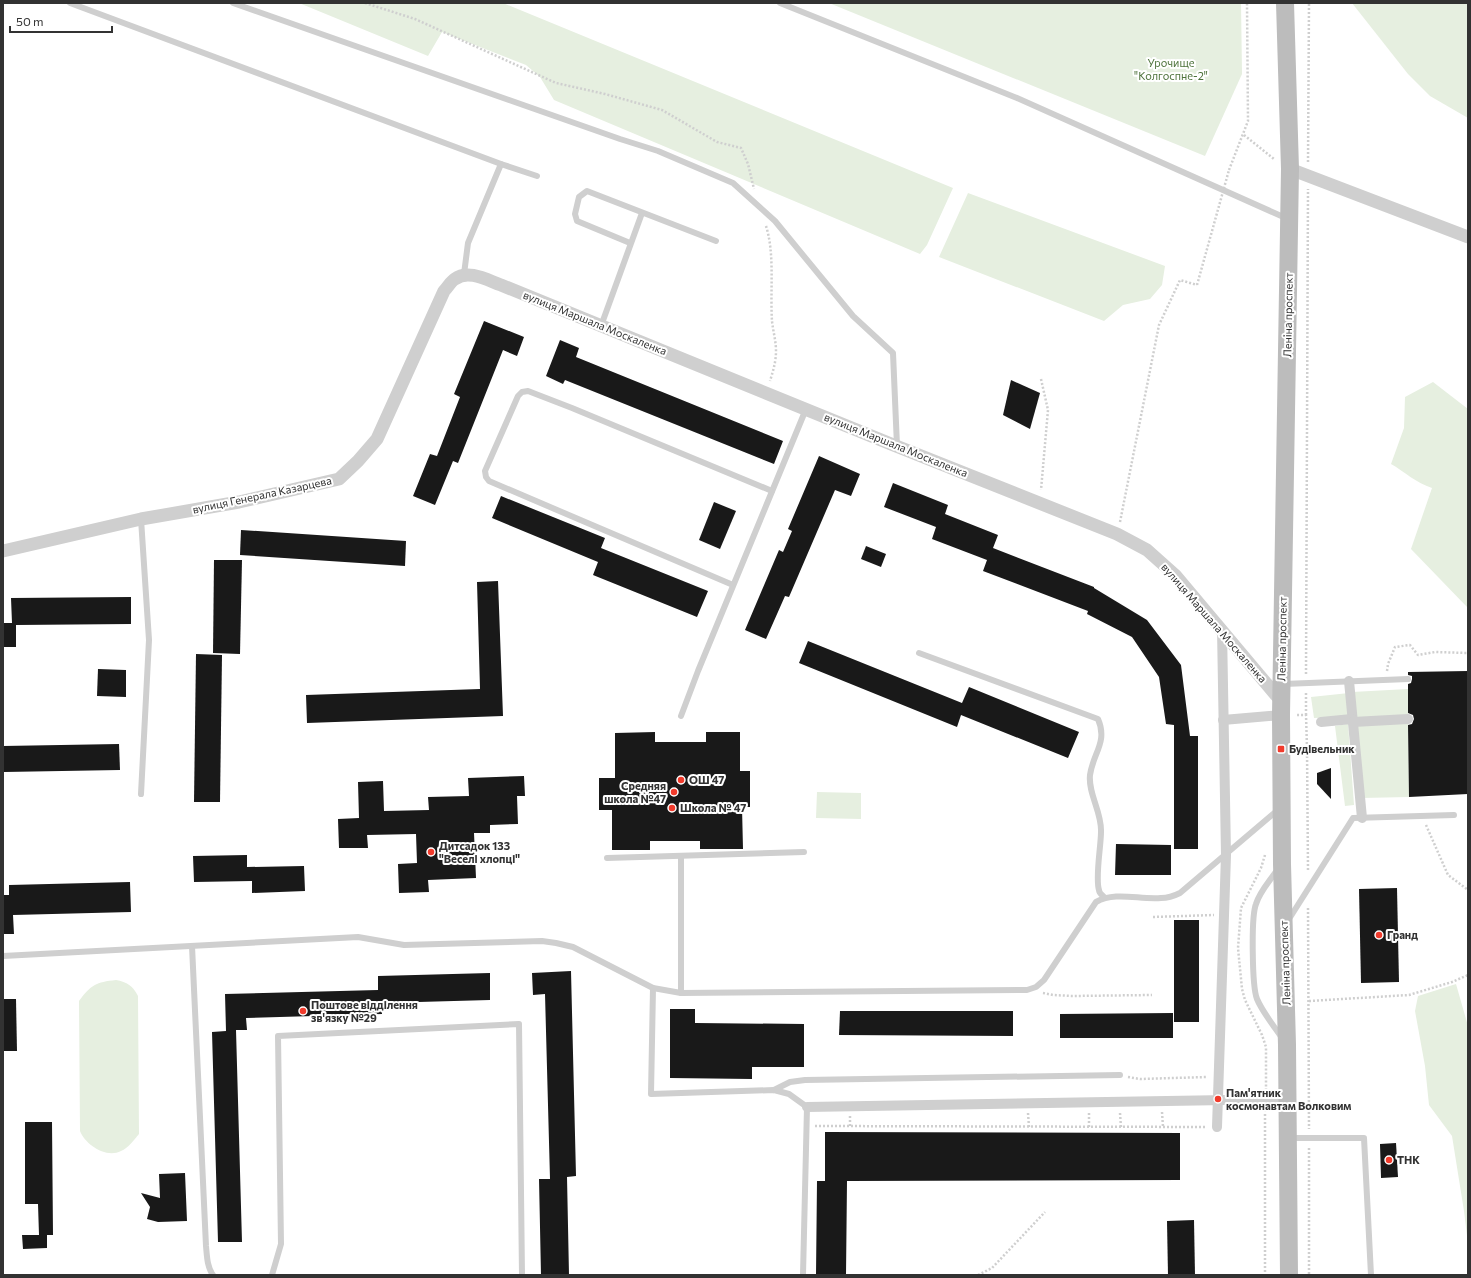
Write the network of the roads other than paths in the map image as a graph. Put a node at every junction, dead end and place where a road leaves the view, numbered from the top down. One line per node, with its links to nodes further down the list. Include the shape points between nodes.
1 (70, 3): 5 (lane)
2 (233, 3): 16 (lane, via 658,151 733,183 775,221 853,316 894,353)
3 (780, 3): 9 (lane, via 1017,98)
4 (1285, 3): 6 (main road, Леніна проспект)
5 (501, 164): 7 (lane); 13 (lane, via 468,244)
6 (1290, 169): 9 (main road, Леніна проспект); 10 (street)
7 (537, 176)
8 (642, 213): 11 (lane); 12 (lane); 12 (lane, via 587,191 579,198 575,214 577,221)
9 (1289, 220): 25 (main road, Леніна проспект)
10 (1468, 237)
11 (716, 241)
12 (630, 243): 14 (lane)
13 (459, 277): 14 (street, вулиця Маршала Москаленка, via 475,276); 18 (street, вулиця Генерала Казарцева, via 444,291 377,439 358,462 339,479 239,502)
14 (601, 326): 15 (street, вулиця Маршала Москаленка)
15 (806, 409): 16 (street, вулиця Маршала Москаленка); 17 (lane)
16 (897, 446): 21 (street, вулиця Маршала Москаленка, via 1118,534 1146,550 1176,575)
17 (772, 492): 20 (lane); 20 (lane, via 528,391 518,396 485,472 490,481)
18 (141, 519): 19 (street, вулиця Генерала Казарцева); 31 (lane, via 149,640)
19 (3, 551)
20 (733, 585): 26 (lane)
21 (1222, 629): 25 (street, вулиця Маршала Москаленка); 28 (street)
22 (919, 653): 40 (lane, via 1098,719 1102,727 1102,737 1090,775 1102,831 1097,883 1099,892)
23 (1408, 679): 24 (lane)
24 (1349, 681): 25 (lane); 29 (street)
25 (1281, 700): 28 (street); 32 (main road, Леніна проспект)
26 (682, 716)
27 (1408, 719): 29 (street)
28 (1223, 720): 36 (street)
29 (1353, 721): 30 (street); 34 (street)
30 (1321, 722)
31 (142, 794)
32 (1282, 807): 36 (lane); 39 (main road, Леніна проспект)
33 (1454, 815): 34 (lane)
34 (1362, 818): 41 (lane, via 1353,818)
35 (804, 852): 37 (lane)
36 (1226, 855): 40 (lane, via 1180,893 1169,897); 49 (street)
37 (681, 856): 38 (lane); 45 (lane)
38 (607, 858)
39 (1282, 864): 41 (main road, Леніна проспект); 46 (lane, via 1255,906 1254,986 1256,998)
40 (1104, 897): 45 (lane, via 1096,902 1044,980 1027,990)
41 (1284, 927): 46 (main road, Леніна проспект)
42 (192, 946): 43 (lane); 44 (lane, via 358,937 404,945 542,941 572,947); 54 (lane, via 206,1246)
43 (3, 956)
44 (653, 988): 45 (lane); 48 (lane, via 651,1094)
45 (681, 993)
46 (1287, 1045): 50 (main road, Леніна проспект)
47 (1120, 1075): 48 (lane, via 805,1080 790,1082)
48 (774, 1090): 51 (lane, via 789,1094)
49 (1218, 1099): 50 (street); 51 (street); 52 (street)
50 (1287, 1099): 53 (main road, Леніна проспект)
51 (807, 1106): 57 (lane)
52 (1217, 1127)
53 (1288, 1138): 58 (main road, Леніна проспект); 59 (lane, via 1364,1138)
54 (211, 1274)
55 (272, 1275): 56 (lane, via 282,1244 278,1036 519,1024)
56 (522, 1275)
57 (803, 1275)
58 (1289, 1275)
59 (1371, 1275)

